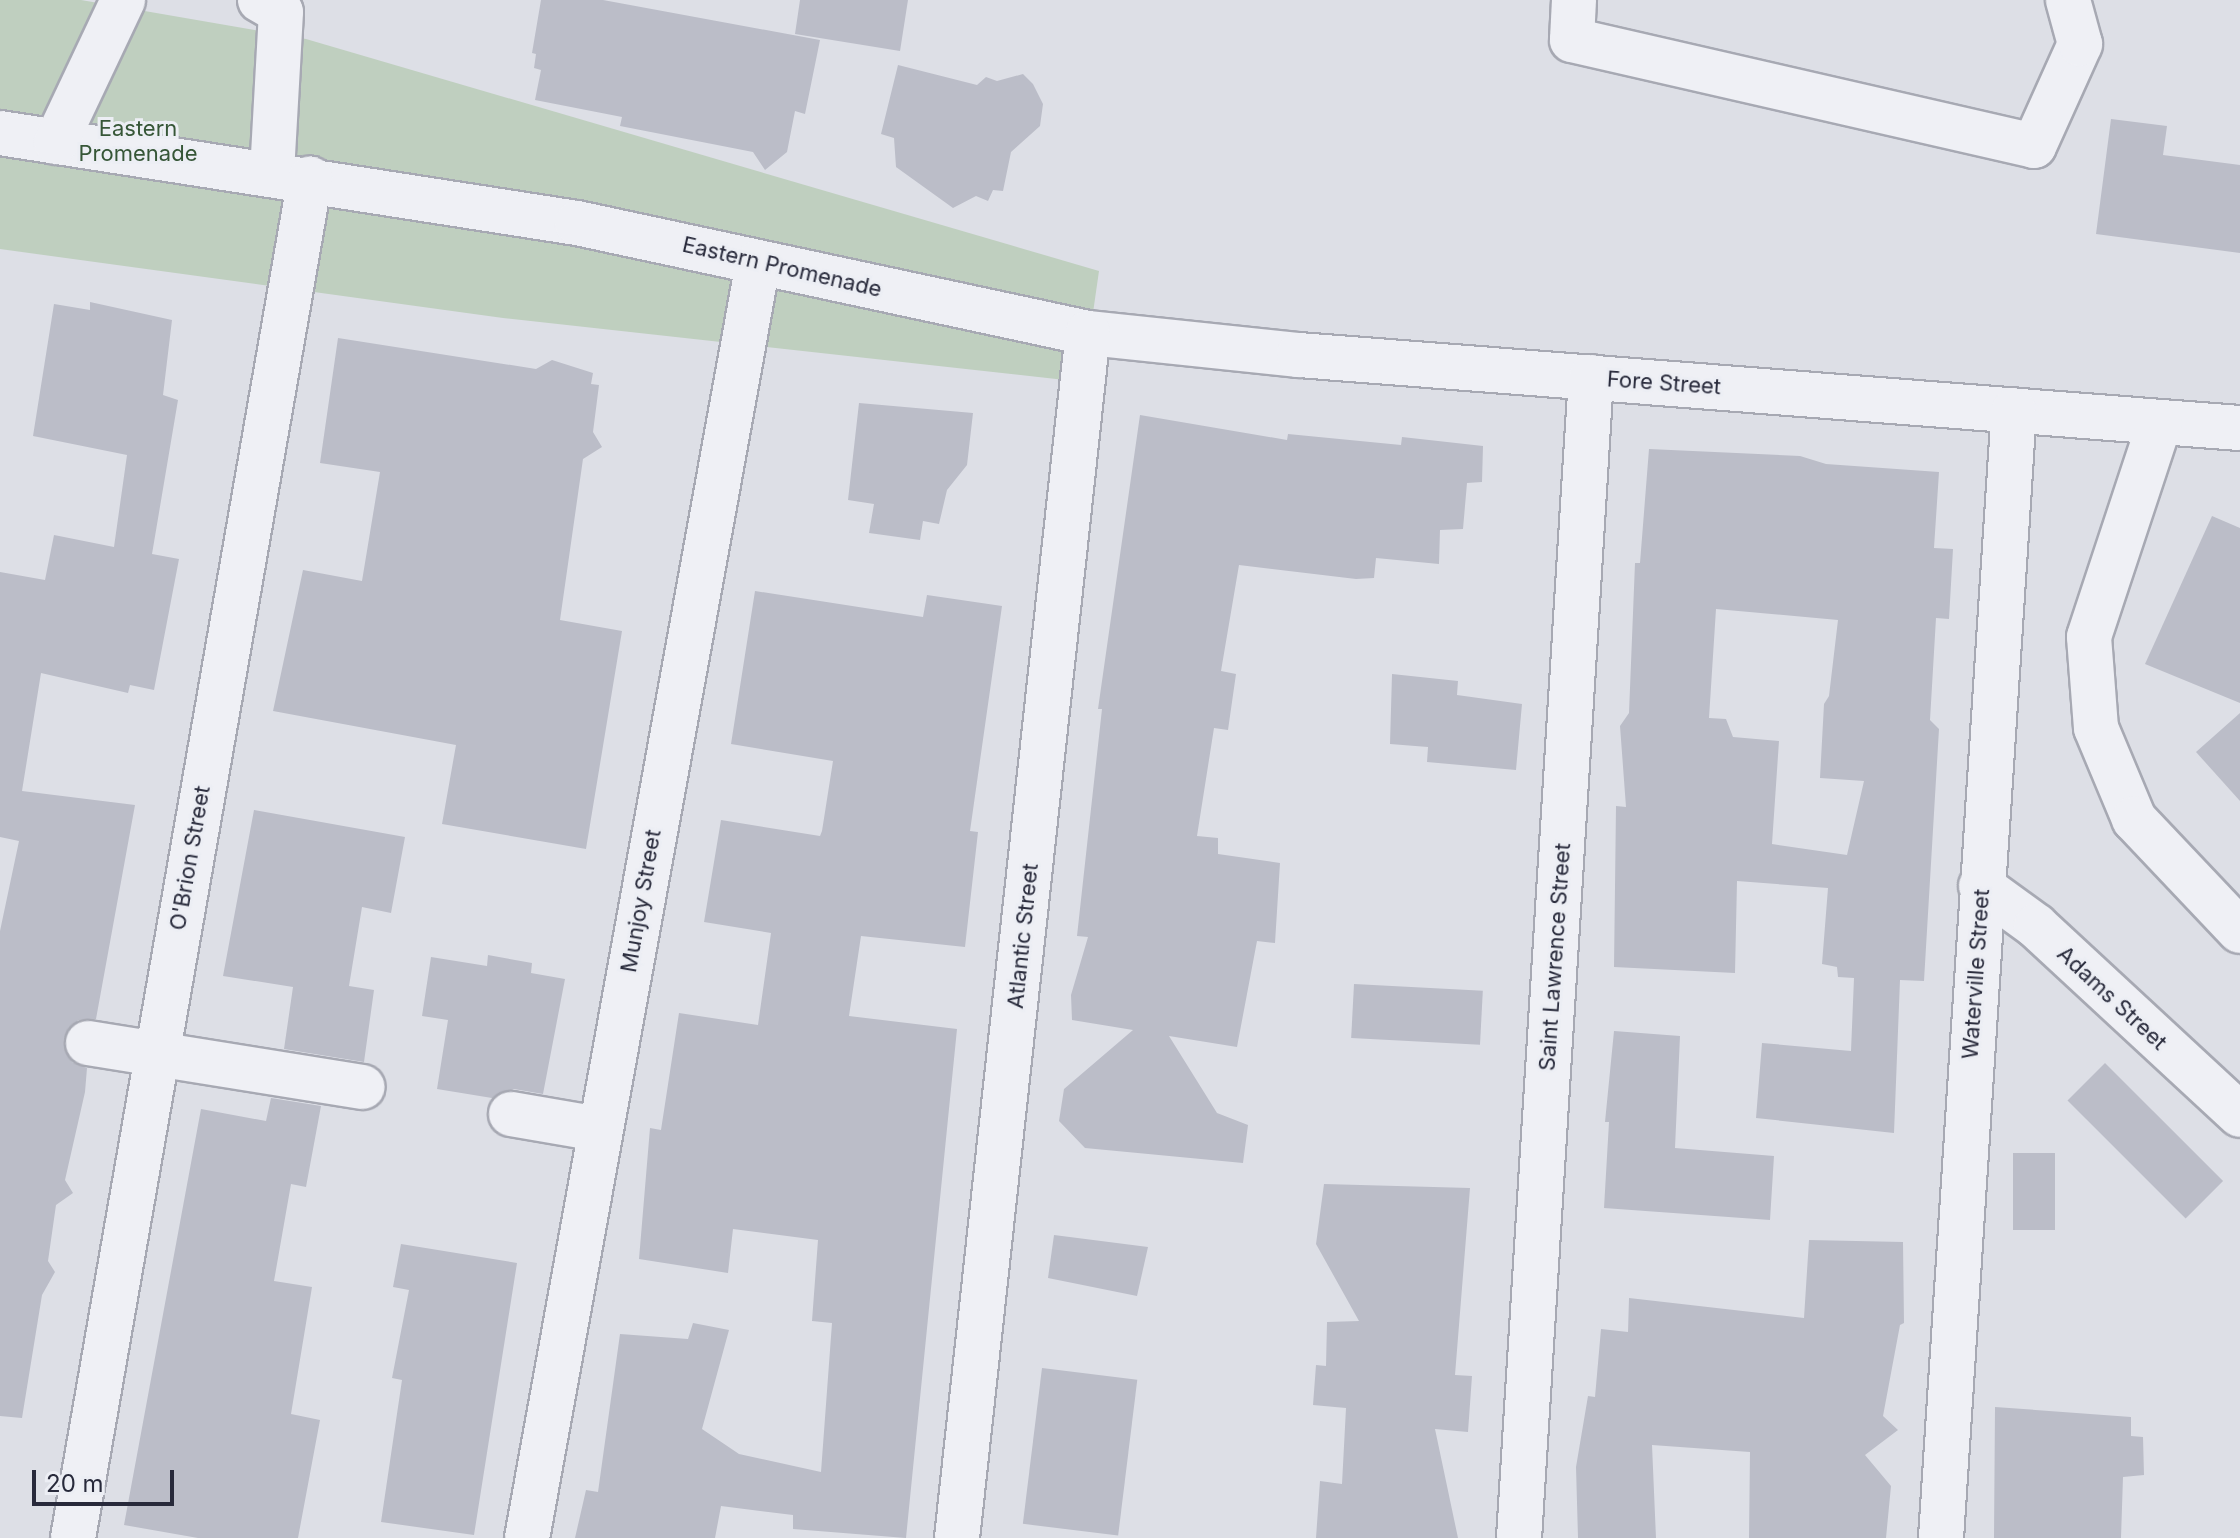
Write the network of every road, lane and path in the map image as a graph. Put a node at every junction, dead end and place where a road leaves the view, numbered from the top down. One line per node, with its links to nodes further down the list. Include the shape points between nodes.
1 (123, 0): 6 (street)
2 (1574, 0): 3 (street, via 1572,40 2034,146 2080,44)
3 (2068, 0)
4 (274, 4): 7 (street, O'Brion Street)
5 (0, 133): 6 (street, Eastern Promenade)
6 (56, 142): 7 (street, Eastern Promenade)
7 (291, 176): 8 (street, Eastern Promenade, via 577,223); 17 (street, O'Brion Street)
8 (758, 263): 9 (street, Eastern Promenade); 21 (street, Munjoy Street)
9 (1088, 333): 10 (street, Fore Street); 24 (street, Atlantic Street)
10 (1591, 377): 11 (street, Fore Street); 25 (street, Saint Lawrence Street)
11 (2014, 410): 12 (street, Fore Street); 14 (street, Waterville Street)
12 (2160, 422): 13 (street, Fore Street); 15 (street, via 2089,637 2096,728 2134,819)
13 (2240, 428)
14 (1981, 886): 20 (street, Adams Street, via 2036,926); 26 (street, Waterville Street)
15 (2240, 931)
16 (88, 1043): 17 (street)
17 (155, 1055): 18 (street); 22 (street, O'Brion Street)
18 (362, 1087)
19 (511, 1114): 21 (street)
20 (2240, 1115)
21 (599, 1129): 23 (street, Munjoy Street)
22 (73, 1538)
23 (527, 1538)
24 (959, 1538)
25 (1519, 1538)
26 (1941, 1538)

